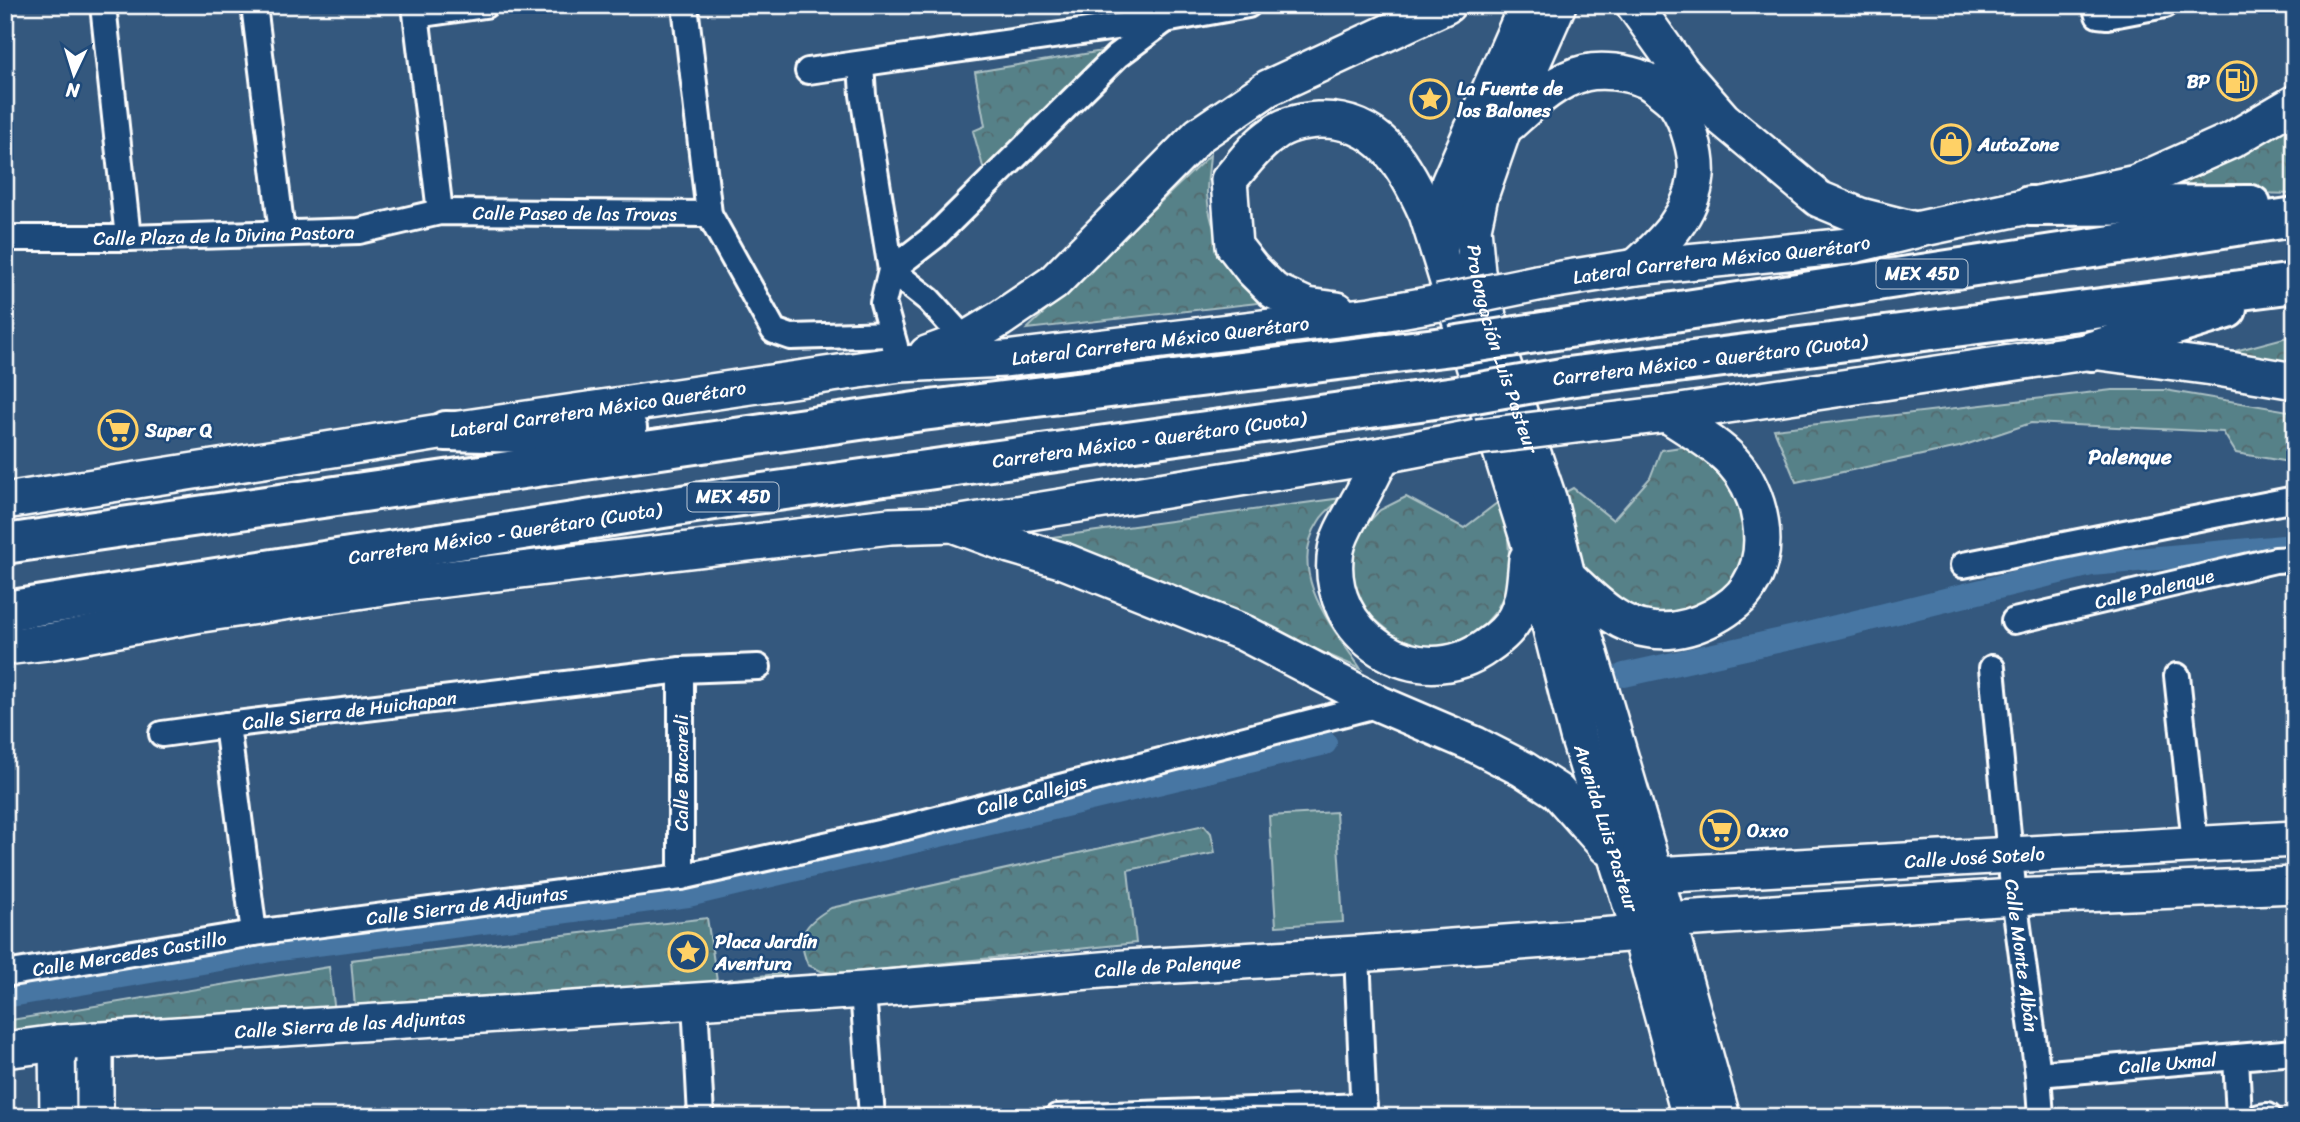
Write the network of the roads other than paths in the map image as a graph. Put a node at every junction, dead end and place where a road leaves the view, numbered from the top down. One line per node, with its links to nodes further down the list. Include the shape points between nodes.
1 (103, 5): 25 (street)
2 (254, 5): 24 (street)
3 (485, 5): 11 (street)
4 (685, 5): 21 (street)
5 (1248, 5): 13 (street)
6 (1447, 5): 32 (main road, via 1268,88 1199,135 1053,283)
7 (1527, 5): 27 (main road, Prolongación Luis Pasteur, via 1449,183)
8 (1558, 5): 17 (main road, Prolongación Luis Pasteur)
9 (1634, 5): 23 (main road, via 1681,71 1723,119 1819,200)
10 (2165, 5): 12 (street, via 2107,16)
11 (416, 10): 20 (street)
12 (2096, 10)
13 (1165, 20): 14 (street); 29 (street, via 1117,56 935,236)
14 (861, 64): 15 (street); 29 (street)
15 (808, 71)
16 (2295, 103): 18 (main road, Lateral Carretera México Querétaro, via 2232,141 2136,183)
17 (1504, 127): 28 (main road, via 1557,84 1585,73 1644,79 1676,104 1693,142 1696,176 1687,208 1667,239); 47 (main road, Prolongación Luis Pasteur, via 1473,228 1477,272 1492,332 1549,501)
18 (2029, 206): 19 (highway); 23 (main road, Lateral Carretera México Querétaro)
19 (2295, 206)
20 (440, 212): 21 (street, Calle Paseo de las Trovas); 24 (street, Calle Plaza de la Divina Pastora, via 359,231)
21 (709, 214): 33 (street, via 774,331)
22 (2295, 217): 36 (highway, MEX 45D, bridge, via 1452,346)
23 (1914, 230): 28 (main road, Lateral Carretera México Querétaro, via 1849,246)
24 (282, 233): 25 (street, Calle Plaza de la Divina Pastora)
25 (128, 238): 26 (street, Calle Plaza de la Divina Pastora)
26 (5, 239)
27 (1439, 249): 31 (main road, via 1411,178 1391,150 1370,132 1332,120 1303,121 1275,132 1258,146 1229,180 1234,246 1274,291 1307,306); 43 (main road, Prolongación Luis Pasteur)
28 (1636, 267): 31 (main road, Lateral Carretera México Querétaro, bridge)
29 (891, 270): 32 (street, via 929,300); 33 (street, via 883,303)
30 (2295, 285): 34 (highway); 48 (highway, Carretera México - Querétaro (Cuota) / MEX 45D, bridge, via 1568,377 727,498)
31 (1371, 315): 33 (main road, Lateral Carretera México Querétaro, via 1005,359)
32 (965, 340): 33 (main road)
33 (895, 349): 38 (main road, Lateral Carretera México Querétaro)
34 (2092, 351): 35 (main road); 37 (main road)
35 (2295, 381)
36 (922, 411): 38 (highway, via 754,413 576,434); 44 (highway, MEX 45D)
37 (1667, 414): 39 (main road, bridge, via 1477,437); 47 (main road, via 1731,459 1747,481 1762,533 1760,558 1749,586 1729,608 1703,622 1679,630 1650,631 1622,621)
38 (446, 431): 41 (main road, Lateral Carretera México Querétaro)
39 (1383, 455): 42 (main road); 43 (main road, via 1336,550 1339,600 1351,623 1370,643 1395,657 1423,664 1452,662 1479,653 1501,636 1516,616 1524,591)
40 (2295, 499): 46 (street)
41 (5, 500)
42 (955, 524): 50 (main road, via 890,526 411,583); 55 (main road, via 1064,561 1244,633)
43 (1528, 538): 60 (main road, Avenida Luis Pasteur)
44 (5, 544)
45 (2295, 559): 49 (street, Calle Palenque)
46 (1964, 565)
47 (1567, 576): 62 (main road, Avenida Luis Pasteur)
48 (5, 611)
49 (2014, 621)
50 (5, 648)
51 (758, 667): 53 (street, Calle Sierra de Huichapan)
52 (1992, 668): 61 (street, Calle Monte Albán)
53 (681, 670): 56 (street, Calle Sierra de Huichapan); 63 (street, Calle Bucareli)
54 (2177, 676): 59 (street)
55 (1380, 704): 60 (main road, via 1523,769 1557,791); 63 (street, Calle Callejas, via 963,813)
56 (228, 724): 57 (street); 67 (street, Calle Sierra de Huichapan)
57 (162, 734)
58 (2295, 839): 59 (main road, Calle José Sotelo)
59 (2195, 843): 61 (main road, Calle José Sotelo)
60 (1613, 853): 66 (main road, Avenida Luis Pasteur)
61 (2010, 854): 62 (main road, Calle José Sotelo); 65 (street, Calle Monte Albán)
62 (1655, 875): 66 (main road, Avenida Luis Pasteur)
63 (681, 877): 67 (street, Calle Sierra de Adjuntas)
64 (2295, 885): 65 (main road)
65 (2014, 897): 66 (main road); 77 (street, Calle Monte Albán)
66 (1653, 927): 68 (main road, Calle de Palenque); 84 (main road, Avenida Luis Pasteur); 85 (main road, Avenida Luis Pasteur)
67 (254, 933): 69 (street, Calle Mercedes Castillo)
68 (1357, 954): 70 (main road, Calle de Palenque); 78 (street)
69 (5, 974)
70 (863, 990): 71 (main road, Calle de Palenque); 82 (street)
71 (695, 1001): 72 (main road, Calle Sierra de las Adjuntas); 81 (street)
72 (96, 1040): 73 (main road, Calle Sierra de las Adjuntas); 80 (main road)
73 (57, 1043): 74 (main road, Calle Sierra de las Adjuntas); 79 (main road)
74 (5, 1050)
75 (2295, 1052): 76 (street, Calle Uxmal)
76 (2236, 1058): 77 (street, Calle Uxmal); 87 (street)
77 (2038, 1074): 86 (street, Calle Monte Albán)
78 (1364, 1111): 83 (street)
79 (58, 1117)
80 (95, 1117)
81 (701, 1117)
82 (872, 1117)
83 (1057, 1117)
84 (1690, 1117)
85 (1722, 1117)
86 (2042, 1117)
87 (2239, 1117)

